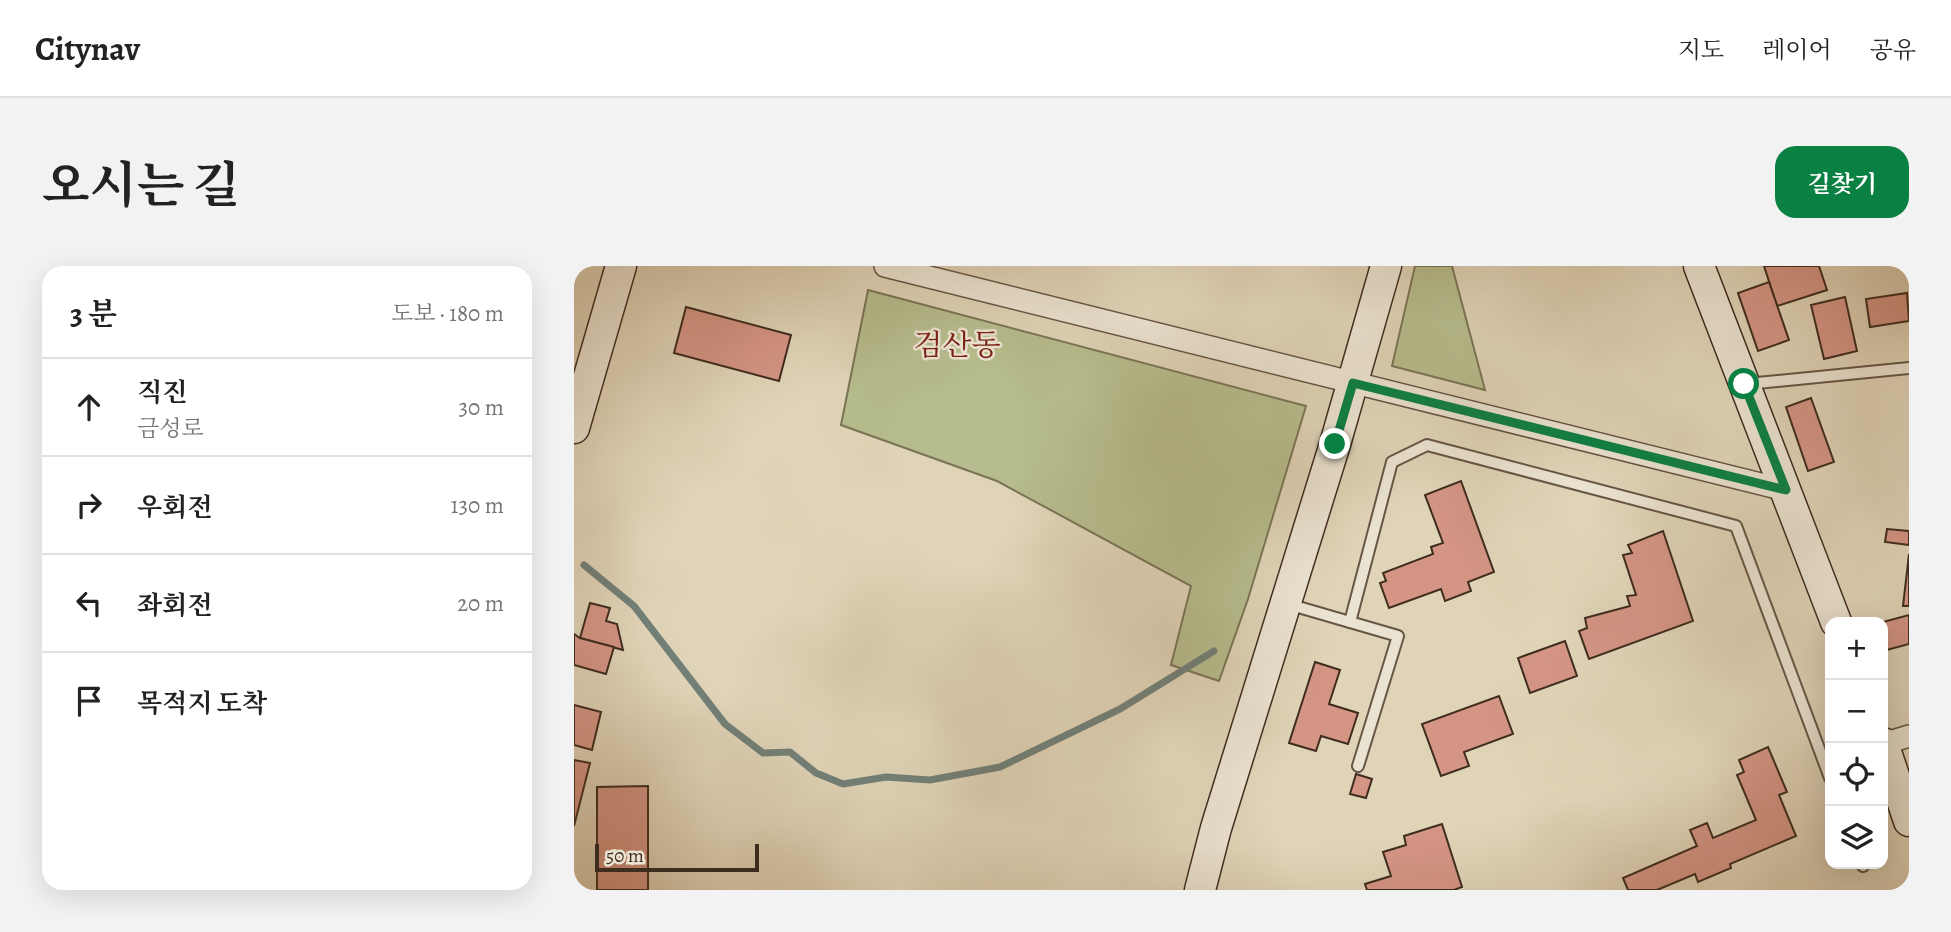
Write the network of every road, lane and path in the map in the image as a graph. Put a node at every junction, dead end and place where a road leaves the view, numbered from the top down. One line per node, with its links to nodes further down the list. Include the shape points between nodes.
1 (621, 266): 8 (street)
2 (885, 266): 6 (street)
3 (1386, 266): 6 (street)
4 (1699, 266): 7 (street)
5 (1909, 368): 7 (lane)
6 (1353, 383): 9 (street); 10 (street)
7 (1744, 384): 9 (street)
8 (574, 428)
9 (1786, 490): 11 (street)
10 (1286, 603): 12 (lane); 19 (street)
11 (1834, 617)
12 (1350, 622): 16 (lane, via 1392,462 1427,445 1736,526); 17 (lane, via 1398,636)
13 (1909, 736): 14 (street)
14 (1888, 742)
15 (1888, 758): 18 (street)
16 (1825, 765)
17 (1357, 766)
18 (1909, 821)
19 (1200, 890)

